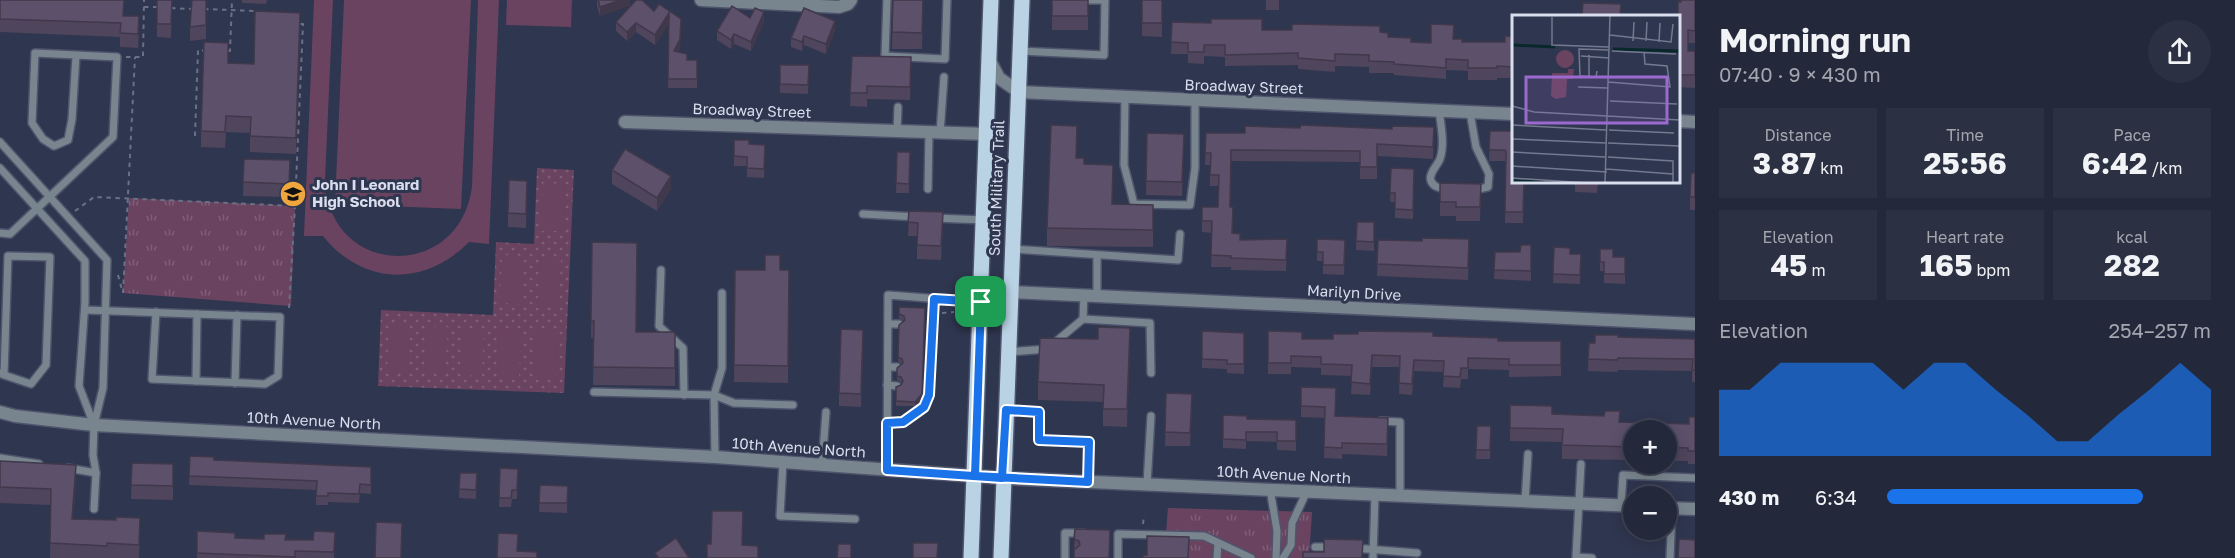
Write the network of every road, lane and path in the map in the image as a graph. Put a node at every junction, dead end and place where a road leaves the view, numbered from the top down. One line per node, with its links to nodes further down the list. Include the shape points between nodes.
1 (144, 0): 11 (path)
2 (232, 0): 12 (path)
3 (701, 0): 10 (street)
4 (852, 0): 10 (street, via 839,7)
5 (887, 0): 6 (lane, via 885,56 945,59)
6 (947, 0)
7 (991, 0): 21 (main road, South Military Trail)
8 (1022, 0): 17 (main road, South Military Trail)
9 (1084, 0): 17 (lane, via 1105,0 1104,55)
10 (757, 1)
11 (144, 7): 12 (path); 20 (path, via 143,57)
12 (232, 10): 13 (path, via 256,11); 16 (path, via 230,51)
13 (256, 22)
14 (291, 23): 45 (path, via 303,24)
15 (209, 51): 36 (path, via 198,50)
16 (220, 51)
17 (1020, 51): 23 (main road, South Military Trail)
18 (76, 56): 18 (lane, via 35,53 32,123 43,139 54,146 68,140); 19 (lane)
19 (117, 57): 20 (path); 39 (lane, via 113,137)
20 (135, 57): 44 (path)
21 (989, 59): 23 (street, via 999,78); 35 (main road, South Military Trail)
22 (944, 77): 34 (lane)
23 (1018, 92): 24 (street, Broadway Street); 51 (main road, South Military Trail)
24 (1125, 97): 25 (street, Broadway Street); 25 (lane, via 1124,165 1134,204 1190,205 1195,168)
25 (1195, 100): 27 (street, Broadway Street)
26 (898, 107): 33 (lane)
27 (1439, 111): 28 (street, Broadway Street); 41 (lane, via 1442,150 1432,183)
28 (1470, 112): 29 (street, Broadway Street); 42 (lane, via 1476,147 1490,182 1488,187)
29 (1512, 114)
30 (1680, 121): 32 (street)
31 (625, 122): 33 (street, Broadway Street)
32 (1695, 122)
33 (897, 131): 34 (street, Broadway Street)
34 (935, 133): 35 (street, Broadway Street); 40 (lane)
35 (987, 134): 48 (main road, South Military Trail)
36 (195, 136)
37 (0, 141): 43 (lane)
38 (0, 168): 46 (lane)
39 (57, 188): 43 (lane); 44 (path, via 75,211 94,197)
40 (928, 189)
41 (1458, 190)
42 (1469, 190)
43 (49, 195): 46 (lane); 62 (lane, via 107,260)
44 (129, 198): 45 (path); 54 (path)
45 (295, 206): 60 (path)
46 (36, 208): 49 (lane, via 10,234); 61 (lane, via 85,261)
47 (862, 214): 48 (lane)
48 (984, 220): 59 (main road, South Military Trail)
49 (0, 233)
50 (1180, 234): 52 (lane, via 1178,260)
51 (1013, 249): 52 (lane); 55 (main road, South Military Trail)
52 (1097, 255): 57 (lane)
53 (661, 270): 82 (lane, via 659,326 683,348)
54 (123, 292)
55 (1011, 292): 57 (street, Marilyn Drive); 72 (main road, South Military Trail)
56 (722, 293): 83 (lane, via 722,368)
57 (1090, 296): 66 (lane); 69 (street, Marilyn Drive)
58 (934, 299): 59 (lane); 67 (lane, via 888,295); 71 (lane)
59 (981, 302): 102 (main road, South Military Trail)
60 (289, 308)
61 (84, 310): 62 (lane); 91 (lane, via 79,386)
62 (105, 310): 63 (lane); 91 (lane, via 103,388)
63 (156, 312): 64 (lane); 77 (lane, via 152,379)
64 (197, 314): 65 (lane); 77 (lane)
65 (237, 315): 78 (lane); 78 (lane, via 280,317 278,375 265,384)
66 (1083, 319): 72 (lane, via 1047,349); 75 (lane, via 1150,323)
67 (888, 324): 68 (lane); 73 (lane)
68 (899, 324)
69 (1695, 324)
70 (924, 326): 71 (lane)
71 (933, 327): 90 (lane, via 926,369 929,395 924,407 903,422)
72 (1008, 352): 85 (main road, South Military Trail)
73 (888, 367): 74 (lane); 79 (lane)
74 (897, 367)
75 (1151, 373)
76 (2, 374): 76 (lane, via 31,384 46,365 50,257 8,256)
77 (196, 381): 78 (lane)
78 (235, 383)
79 (888, 385): 80 (lane); 90 (lane)
80 (897, 386)
81 (594, 392): 82 (lane)
82 (684, 394): 83 (lane)
83 (714, 395): 84 (lane, via 734,403); 93 (lane)
84 (793, 405)
85 (1006, 410): 103 (main road, South Military Trail); 105 (lane, via 1039,412 1039,440 1089,442)
86 (826, 411): 98 (lane)
87 (0, 412): 91 (street, 10th Avenue North)
88 (1151, 416): 106 (lane)
89 (1378, 420): 111 (lane, via 1400,422)
90 (887, 423): 100 (lane)
91 (94, 425): 93 (street, 10th Avenue North); 101 (lane)
92 (1528, 454): 112 (lane)
93 (715, 457): 95 (street, 10th Avenue North)
94 (0, 458): 96 (lane)
95 (783, 462): 98 (street, 10th Avenue North); 119 (lane, via 780,516)
96 (43, 464)
97 (1581, 464): 113 (lane)
98 (822, 465): 100 (street, 10th Avenue North)
99 (64, 468): 101 (lane)
100 (887, 470): 102 (street, 10th Avenue North)
101 (96, 472): 116 (lane)
102 (975, 476): 103 (street, 10th Avenue North); 131 (main road, South Military Trail)
103 (1002, 478): 105 (street, 10th Avenue North); 132 (main road, South Military Trail)
104 (1695, 478): 107 (lane, via 1623,476)
105 (1088, 482): 106 (street, 10th Avenue North)
106 (1147, 483): 108 (street, 10th Avenue North)
107 (1624, 486)
108 (1270, 489): 109 (street, 10th Avenue North); 138 (lane, via 1277,531)
109 (1306, 491): 110 (street, 10th Avenue North); 139 (lane, via 1293,523 1291,545)
110 (1375, 494): 111 (street, 10th Avenue North); 129 (lane)
111 (1400, 496): 112 (street, 10th Avenue North)
112 (1526, 501): 113 (street, 10th Avenue North)
113 (1579, 504): 114 (street, 10th Avenue North); 141 (lane, via 1576,557)
114 (1623, 506)
115 (1677, 508): 117 (street)
116 (94, 509)
117 (1695, 509)
118 (1144, 515): 120 (path)
119 (855, 519)
120 (1143, 525)
121 (1087, 533): 133 (lane, via 1065,533)
122 (1108, 534): 123 (lane)
123 (1118, 534): 125 (lane, via 1204,536); 135 (lane)
124 (1675, 540): 142 (lane)
125 (1218, 543): 136 (lane); 137 (lane)
126 (1315, 547): 127 (lane)
127 (1339, 547)
128 (1350, 548): 129 (lane)
129 (1374, 548): 130 (lane); 140 (lane)
130 (1417, 553)
131 (972, 558)
132 (1001, 558)
133 (1065, 558): 134 (lane)
134 (1074, 558)
135 (1118, 558)
136 (1217, 558)
137 (1251, 558)
138 (1276, 558)
139 (1283, 558)
140 (1373, 558)
141 (1592, 558)
142 (1670, 558)

